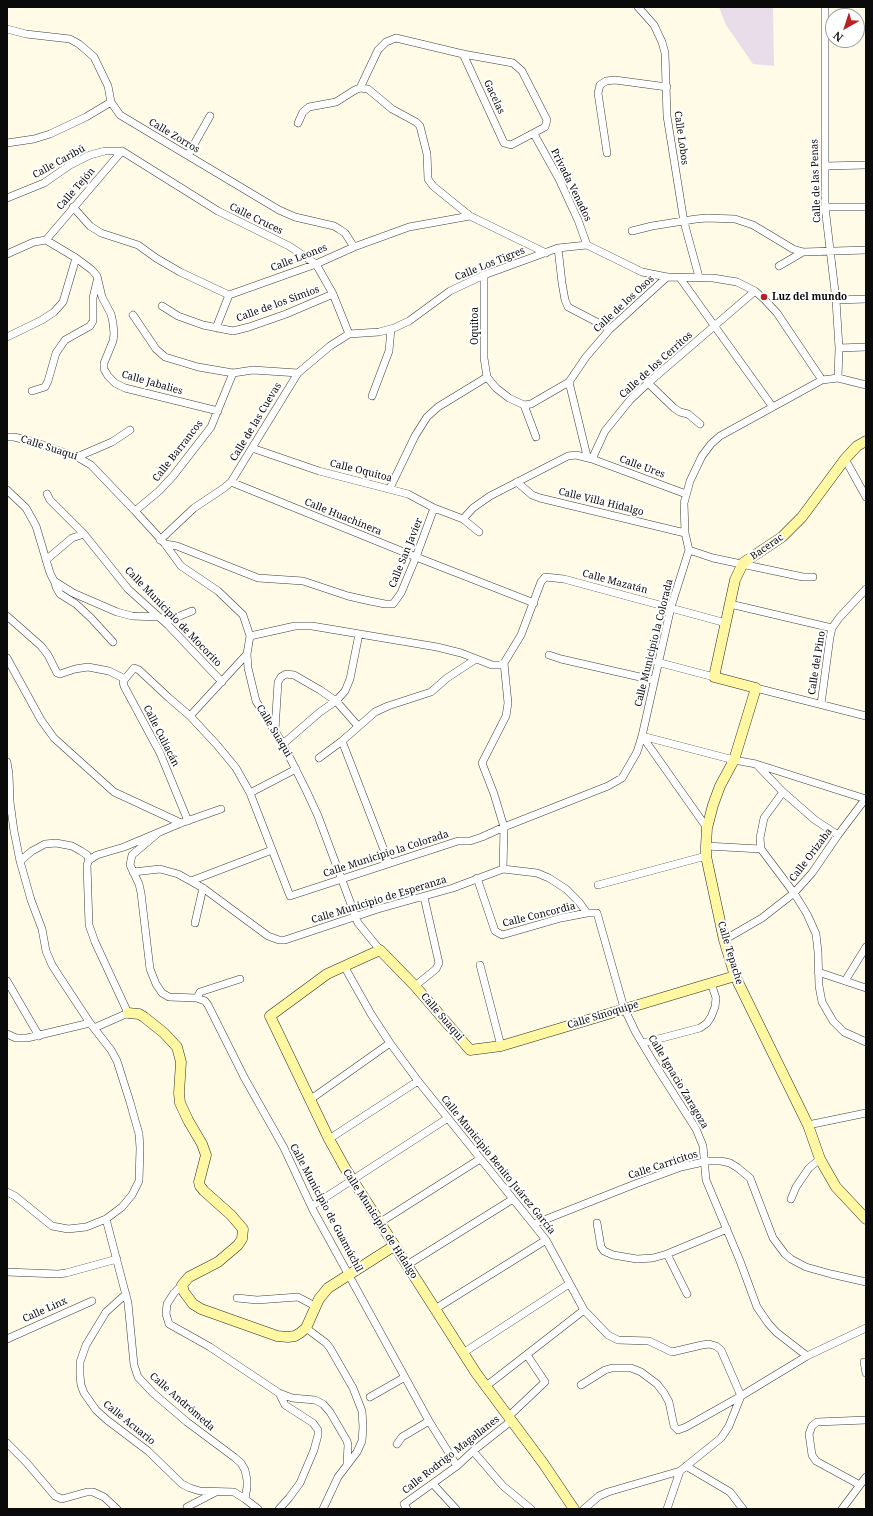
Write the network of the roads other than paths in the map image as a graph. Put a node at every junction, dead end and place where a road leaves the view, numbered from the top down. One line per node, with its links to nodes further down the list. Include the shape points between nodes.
1 (638, 7): 5 (street, Calle Lobos, via 654,25 662,42)
2 (825, 7): 16 (street, Calle de las Penas)
3 (7, 29): 7 (street, Calle Zorros, via 70,39 79,44 94,57 108,86)
4 (463, 54): 6 (street, via 396,38 386,42 378,50); 10 (street, Gacelas, via 504,143 510,145); 10 (street, via 513,63 519,67 547,120 545,127)
5 (667, 87): 13 (street, via 615,80 606,81 600,86 598,93); 22 (street, Calle Lobos, via 667,116)
6 (360, 88): 9 (street, via 336,102 309,107 303,112); 21 (street, via 368,89 392,109 420,126 427,154 428,179)
7 (112, 102): 11 (street, via 50,134); 14 (street, Calle Zorros, via 120,115)
8 (210, 116): 14 (street)
9 (298, 123)
10 (534, 134): 25 (street, Privada Venados, via 558,178)
11 (7, 143)
12 (122, 151): 17 (street, Calle Caribú, via 105,151 90,155 44,183); 18 (street, Calle Tejón); 34 (street, Calle Cruces, via 218,211 289,246)
13 (607, 153)
14 (188, 155): 26 (street, Calle Zorros, via 279,210 340,229)
15 (866, 165): 16 (street)
16 (825, 166): 19 (street, Calle de las Penas)
17 (7, 198)
18 (73, 207): 24 (street, Calle Tejón); 43 (street, via 90,226 101,233 138,245 180,272)
19 (825, 207): 20 (street); 28 (street, Calle de las Penas)
20 (866, 207)
21 (470, 216): 26 (street, Calle Leones, via 409,227); 31 (street)
22 (684, 222): 23 (street); 30 (street, via 707,218 735,219 753,225 793,249); 38 (street, Calle Lobos)
23 (632, 231)
24 (46, 240): 32 (street, via 34,242); 33 (street, Calle Jabalies)
25 (587, 245): 27 (street, Calle Los Tigres); 37 (street, via 642,272)
26 (354, 247): 34 (street, Calle Leones)
27 (558, 248): 31 (street, Calle Los Tigres); 51 (street, via 568,307)
28 (831, 250): 29 (street); 30 (street); 45 (street, Calle de las Penas)
29 (866, 250)
30 (803, 252): 35 (street)
31 (546, 253): 36 (street, Calle Los Tigres)
32 (7, 254)
33 (76, 258): 40 (street, Calle Jabalies, via 92,270 97,276); 53 (street, via 63,302 42,320)
34 (316, 264): 42 (street, Calle Cruces); 43 (street, Calle Leones)
35 (779, 266)
36 (484, 275): 50 (street, Calle Los Tigres, via 450,291 409,321); 58 (street, Oquitoa)
37 (668, 277): 39 (street); 51 (street, Calle de los Osos)
38 (699, 277): 39 (street); 41 (street, via 737,282)
39 (680, 278): 48 (street)
40 (97, 281): 64 (street, via 93,298 93,321 90,326 65,340 56,353 48,381 44,387); 68 (street, Calle Jabalies, via 113,323 113,341 104,363 108,376 125,388)
41 (755, 291): 48 (street, Calle de los Cerritos); 60 (street, via 777,313)
42 (333, 294): 49 (street, Calle de los Simios, via 249,327 233,331); 52 (street, Calle Cruces)
43 (229, 295): 49 (street)
44 (866, 299): 45 (street)
45 (836, 300): 55 (street, Calle de las Penas)
46 (162, 306): 49 (street, Calle de los Simios, via 178,316)
47 (133, 315): 56 (street, via 156,349 165,357 198,367)
48 (715, 326): 62 (street, Calle de los Cerritos); 67 (street)
49 (216, 328)
50 (391, 329): 52 (street, Calle Los Tigres); 65 (street, via 389,351)
51 (610, 329): 61 (street, Calle de los Osos)
52 (349, 334): 57 (street, Calle Los Tigres, via 330,346)
53 (7, 337)
54 (866, 347): 55 (street)
55 (839, 348): 59 (street, Calle de las Penas)
56 (233, 373): 57 (street, via 253,370); 68 (street, Calle Barrancos)
57 (298, 373): 74 (street, Calle de las Cuevas)
58 (486, 377): 66 (street, via 509,398); 80 (street, via 438,407 427,417)
59 (838, 378): 60 (street); 63 (street)
60 (822, 380): 67 (street)
61 (569, 382): 66 (street, Calle de los Osos, via 532,404); 76 (street)
62 (648, 383): 69 (street, via 674,408 688,414); 76 (street, Calle de los Cerritos, via 619,412)
63 (866, 384)
64 (32, 391)
65 (372, 396)
66 (524, 405): 72 (street)
67 (772, 406): 83 (street, via 720,436 711,444 702,456)
68 (218, 411): 86 (street, Calle Barrancos, via 210,427 173,476)
69 (700, 424)
70 (130, 430): 75 (street, via 112,442)
71 (7, 437): 75 (street, Calle Suaqui, via 34,442)
72 (536, 437)
73 (866, 441): 77 (street, Bacerac, via 857,446)
74 (252, 448): 78 (street, Calle de las Cuevas); 80 (street, Calle Oquitoa, via 320,471)
75 (78, 457): 86 (street, Calle Suaqui, via 99,472)
76 (589, 458): 79 (street, via 568,456); 83 (street, Calle Ures)
77 (845, 459): 84 (street); 95 (street, Bacerac, via 788,532)
78 (231, 482): 91 (street, via 194,508); 93 (street, Calle Huachinera)
79 (517, 482): 87 (street, via 490,496); 89 (street, Calle Villa Hidalgo, via 532,495 540,498)
80 (390, 488): 85 (street, Calle Oquitoa)
81 (7, 490): 94 (street, via 26,508 33,520)
82 (47, 494): 90 (street, Calle Municipio de Mocorito)
83 (686, 494): 89 (street)
84 (866, 497)
85 (434, 508): 87 (street, Calle Oquitoa); 93 (street, Calle San Javier)
86 (135, 511): 91 (street, Calle Suaqui)
87 (463, 519): 88 (street, Calle Oquitoa)
88 (479, 532)
89 (685, 533): 92 (street)
90 (84, 534): 94 (street, via 72,538); 104 (street, Calle Municipio de Mocorito, via 128,588)
91 (162, 542): 93 (street, Calle San Javier, via 258,578 303,580 384,604 393,604 401,593); 109 (street, Calle Suaqui, via 181,566 218,591 243,615)
92 (689, 550): 95 (street, via 713,558); 101 (street, Calle Municipio la Colorada)
93 (416, 557): 99 (street, Calle Huachinera)
94 (46, 560): 97 (street)
95 (743, 563): 96 (street); 100 (street, Bacerac)
96 (813, 577)
97 (54, 581): 104 (street, via 73,594 117,612 132,616); 110 (street, via 60,594 76,604)
98 (866, 589): 107 (street, Calle del Pino)
99 (534, 603): 101 (street, Calle Mazatán, via 545,577 564,579); 116 (street, via 521,635)
100 (730, 604): 106 (street, Bacerac); 107 (street)
101 (671, 607): 106 (street, Calle Mazatán); 115 (street, Calle Municipio la Colorada)
102 (192, 611): 105 (street)
103 (7, 616): 118 (street, via 41,646 57,673 88,667 109,671)
104 (159, 617): 105 (street, Calle Municipio de Mocorito)
105 (165, 622): 120 (street, Calle Municipio de Mocorito)
106 (726, 623): 117 (street, Bacerac)
107 (832, 628): 123 (street, Calle del Pino)
108 (359, 634): 109 (street, via 312,626 295,626); 114 (street, via 431,646); 122 (street, via 350,679 345,691)
109 (250, 636): 111 (street, Calle Suaqui)
110 (112, 642)
111 (247, 654): 120 (street); 127 (street, Calle Suaqui, via 256,701)
112 (549, 654): 119 (street)
113 (7, 658): 141 (street, via 43,724 54,738 114,792)
114 (476, 659): 116 (street, via 492,665); 126 (street, via 431,692 375,712)
115 (658, 662): 117 (street); 119 (street, Calle Municipio la Colorada)
116 (504, 663): 142 (street, via 508,703 506,716 482,763)
117 (714, 677): 121 (street)
118 (124, 679): 124 (street, via 133,669 139,670); 141 (street, Calle Culiacán, via 124,686 160,753)
119 (653, 680): 128 (street, Calle Municipio la Colorada)
120 (222, 682): 124 (street)
121 (756, 688): 123 (street); 132 (street, Calle Tepache)
122 (336, 701): 126 (street); 127 (street, via 294,675 286,674 278,682); 130 (street)
123 (821, 704): 125 (street)
124 (190, 716): 137 (street, via 230,759)
125 (866, 716)
126 (358, 726): 129 (street)
127 (275, 730): 130 (street, Calle Suaqui)
128 (642, 736): 132 (street); 142 (street, Calle Municipio la Colorada, via 637,752 622,778 608,786); 143 (street)
129 (342, 741): 131 (street); 150 (street)
130 (283, 744): 135 (street, Calle Suaqui)
131 (319, 758)
132 (734, 760): 134 (street); 143 (street, Calle Tepache, via 712,804)
133 (7, 762): 136 (street)
134 (756, 764): 138 (street); 139 (street)
135 (296, 769): 137 (street); 155 (street, Calle Suaqui, via 318,816)
136 (8, 782): 149 (street)
137 (250, 792): 147 (street)
138 (783, 792): 145 (street, via 815,820); 146 (street, via 764,818 760,838)
139 (866, 798): 145 (street, Calle Orizaba)
140 (221, 809): 141 (street)
141 (185, 822): 144 (street)
142 (504, 827): 150 (street, Calle Municipio la Colorada, via 482,837 458,840); 152 (street)
143 (706, 828): 148 (street, Calle Tepache)
144 (158, 832): 151 (street, via 97,855); 153 (street, via 132,855 130,865)
145 (838, 835): 159 (street, Calle Orizaba, via 812,873)
146 (761, 849): 148 (street); 159 (street)
147 (272, 850): 155 (street, Calle Municipio la Colorada, via 290,896); 156 (street)
148 (706, 851): 157 (street); 165 (street, Calle Tepache)
149 (20, 861): 151 (street, via 45,844 56,843 72,846 81,851 87,855); 182 (street, via 49,959)
150 (390, 862): 155 (street, Calle Municipio la Colorada)
151 (88, 863): 181 (street, via 89,925)
152 (503, 869): 154 (street, Calle Municipio de Esperanza); 161 (street, Calle Municipio de Esperanza, via 537,873 549,878 566,889)
153 (133, 872): 156 (street, Calle Municipio de Esperanza, via 160,869); 179 (street, via 141,893 150,969 158,989 172,998)
154 (477, 878): 160 (street, Calle Municipio de Esperanza); 161 (street, Calle Concordia, via 495,931 502,935)
155 (342, 880): 163 (street, Calle Suaqui)
156 (191, 881): 158 (street, Calle Municipio de Esperanza)
157 (598, 885)
158 (203, 888): 163 (street, Calle Municipio de Esperanza, via 268,936 279,940); 164 (street)
159 (794, 893): 165 (street, Calle Orizaba, via 762,918); 171 (street, via 816,934)
160 (424, 897): 163 (street, Calle Municipio de Esperanza); 177 (street, via 439,963 436,969)
161 (587, 913): 162 (street, Calle Concordia)
162 (597, 913): 180 (street, Calle Ignacio Zaragoza)
163 (355, 916): 167 (street, Calle Suaqui)
164 (194, 923)
165 (724, 940): 172 (street, Calle Tepache)
166 (866, 947): 168 (street)
167 (380, 950): 170 (street); 177 (street, Calle Suaqui)
168 (863, 957): 175 (street)
169 (480, 965): 188 (street)
170 (344, 966): 186 (street, Calle Municipio Benito Juárez García); 191 (street, Calle Municipio de Hidalgo, via 318,980 270,1016)
171 (818, 972): 175 (street); 185 (street, via 822,1002 833,1021 844,1032)
172 (735, 976): 176 (street, Calle Sinoquipe); 194 (street, Calle Tepache)
173 (240, 979): 179 (street, via 200,992)
174 (7, 981): 184 (street)
175 (845, 981): 178 (street)
176 (711, 983): 180 (street, Calle Sinoquipe); 187 (street, via 716,998 715,1007 707,1023 700,1028)
177 (415, 986): 189 (street, Calle Suaqui)
178 (866, 988)
179 (197, 998): 203 (street, Calle Municipio de Guamúchil, via 208,1005)
180 (624, 1008): 187 (street, Calle Ignacio Zaragoza); 188 (street, Calle Sinoquipe)
181 (128, 1014): 182 (street); 219 (street, via 139,1014 144,1017 176,1047 181,1062 180,1103 206,1155 200,1186 243,1229 242,1239 238,1245 218,1262 189,1277)
182 (92, 1026): 184 (street); 204 (street, via 112,1050 122,1074 140,1148 137,1187 122,1207)
183 (7, 1034): 184 (street, via 21,1039)
184 (39, 1036)
185 (866, 1042)
186 (390, 1043): 190 (street, Calle Municipio Benito Juárez García); 191 (street)
187 (642, 1044): 198 (street, Calle Ignacio Zaragoza, via 696,1129 703,1146)
188 (501, 1046): 189 (street, Calle Sinoquipe)
189 (470, 1050)
190 (418, 1081): 193 (street, Calle Municipio Benito Juárez García); 195 (street)
191 (311, 1099): 195 (street, Calle Municipio de Hidalgo)
192 (866, 1113): 194 (street)
193 (448, 1118): 196 (street, Calle Municipio Benito Juárez García); 199 (street)
194 (808, 1125): 197 (street, Calle Tepache)
195 (329, 1139): 199 (street, Calle Municipio de Hidalgo)
196 (480, 1159): 201 (street, Calle Municipio Benito Juárez García); 206 (street)
197 (820, 1159): 202 (street, via 809,1168 796,1187); 205 (street, Calle Tepache, via 836,1187)
198 (704, 1162): 208 (street, Calle Carricitos, via 681,1167); 209 (street, Calle Ignacio Zaragoza, via 706,1180); 217 (street, Calle Carricitos, via 714,1160 730,1163 750,1178 773,1238 791,1259 806,1267)
199 (352, 1180): 203 (street); 206 (street, Calle Municipio de Hidalgo)
200 (7, 1192): 204 (street, via 46,1222 61,1229 86,1227)
201 (513, 1199): 208 (street, Calle Municipio Benito Juárez García); 214 (street)
202 (792, 1199)
203 (312, 1206): 216 (street, Calle Municipio de Guamúchil)
204 (106, 1219): 213 (street, Calle Andrómeda)
205 (866, 1219)
206 (380, 1223): 211 (street, Calle Municipio de Hidalgo)
207 (597, 1223): 212 (street, via 601,1247 608,1253 638,1259)
208 (534, 1224): 210 (street, Calle Municipio Benito Juárez García)
209 (726, 1229): 212 (street); 232 (street, Calle Ignacio Zaragoza, via 762,1316 776,1332)
210 (546, 1240): 218 (street, Calle Municipio Benito Juárez García); 225 (street)
211 (394, 1246): 214 (street, Calle Municipio de Hidalgo); 216 (street)
212 (667, 1254): 221 (street)
213 (117, 1259): 215 (street, via 58,1274); 220 (street, Calle Andrómeda)
214 (407, 1265): 225 (street, Calle Municipio de Hidalgo)
215 (7, 1272)
216 (350, 1274): 224 (street, via 323,1293); 235 (street, Calle Municipio de Guamúchil)
217 (866, 1282)
218 (569, 1284): 226 (street, Calle Municipio Benito Juárez García); 230 (street)
219 (182, 1285): 227 (street, via 188,1298 201,1308 277,1336 295,1336); 238 (street, via 167,1304 169,1324 210,1346)
220 (126, 1294): 254 (street, Calle Acuario, via 106,1312 86,1345 80,1362 80,1381 84,1393 92,1406 148,1451 182,1484 200,1491); 255 (street, Calle Andrómeda, via 134,1365 138,1377 186,1422 241,1463 247,1480)
221 (687, 1294)
222 (237, 1298): 224 (street, via 257,1300 298,1297)
223 (92, 1300): 229 (street, Calle Linx)
224 (315, 1306): 227 (street)
225 (435, 1309): 230 (street, Calle Municipio de Hidalgo)
226 (584, 1310): 231 (street); 239 (street, Calle Municipio Benito Juárez García, via 608,1335 618,1340 649,1341 672,1352 709,1344 716,1346 721,1350)
227 (306, 1328): 247 (street, via 330,1348 362,1411 362,1441 357,1452)
228 (866, 1328): 232 (street)
229 (7, 1339)
230 (463, 1353): 237 (street, Calle Municipio de Hidalgo)
231 (527, 1355): 237 (street); 241 (street, Calle Rodrigo Magallanes, via 545,1382)
232 (807, 1356): 239 (street)
233 (864, 1362): 234 (street)
234 (866, 1372)
235 (405, 1377): 240 (street); 243 (street, Calle Municipio de Guamúchil)
236 (581, 1385): 239 (street, via 612,1368 631,1368 641,1372 664,1393 669,1402 675,1428 678,1430)
237 (486, 1387): 241 (street, Calle Municipio de Hidalgo)
238 (279, 1393): 247 (street, via 292,1398 315,1400 326,1406 347,1440); 261 (street, via 285,1404 313,1423 318,1430 314,1450 300,1483)
239 (741, 1396): 249 (street, via 725,1433)
240 (370, 1397)
241 (510, 1419): 246 (street, Calle Rodrigo Magallanes); 265 (street, Calle Municipio de Hidalgo)
242 (866, 1420): 253 (street, via 817,1422 809,1434 812,1455 816,1461)
243 (429, 1421): 245 (street, via 402,1437); 248 (street, Calle Municipio de Guamúchil)
244 (7, 1443): 259 (street, via 55,1496 62,1499 93,1492 104,1497)
245 (397, 1444)
246 (473, 1451): 248 (street, Calle Rodrigo Magallanes); 264 (street, via 503,1486)
247 (347, 1463): 262 (street, via 332,1487)
248 (457, 1466): 252 (street, Calle Rodrigo Magallanes)
249 (686, 1466): 250 (street); 268 (street, via 730,1492)
250 (680, 1471): 266 (street, via 608,1492); 267 (street)
251 (866, 1477): 253 (street)
252 (433, 1484): 256 (street, Calle Rodrigo Magallanes); 263 (street)
253 (860, 1485): 258 (street)
254 (216, 1492): 255 (street, Calle Acuario, via 234,1492); 257 (street)
255 (245, 1499): 260 (street)
256 (405, 1506)
257 (187, 1507)
258 (847, 1508)
259 (117, 1509)
260 (258, 1509)
261 (279, 1509)
262 (323, 1509)
263 (456, 1509)
264 (530, 1509)
265 (574, 1509)
266 (584, 1509)
267 (667, 1509)
268 (743, 1509)

